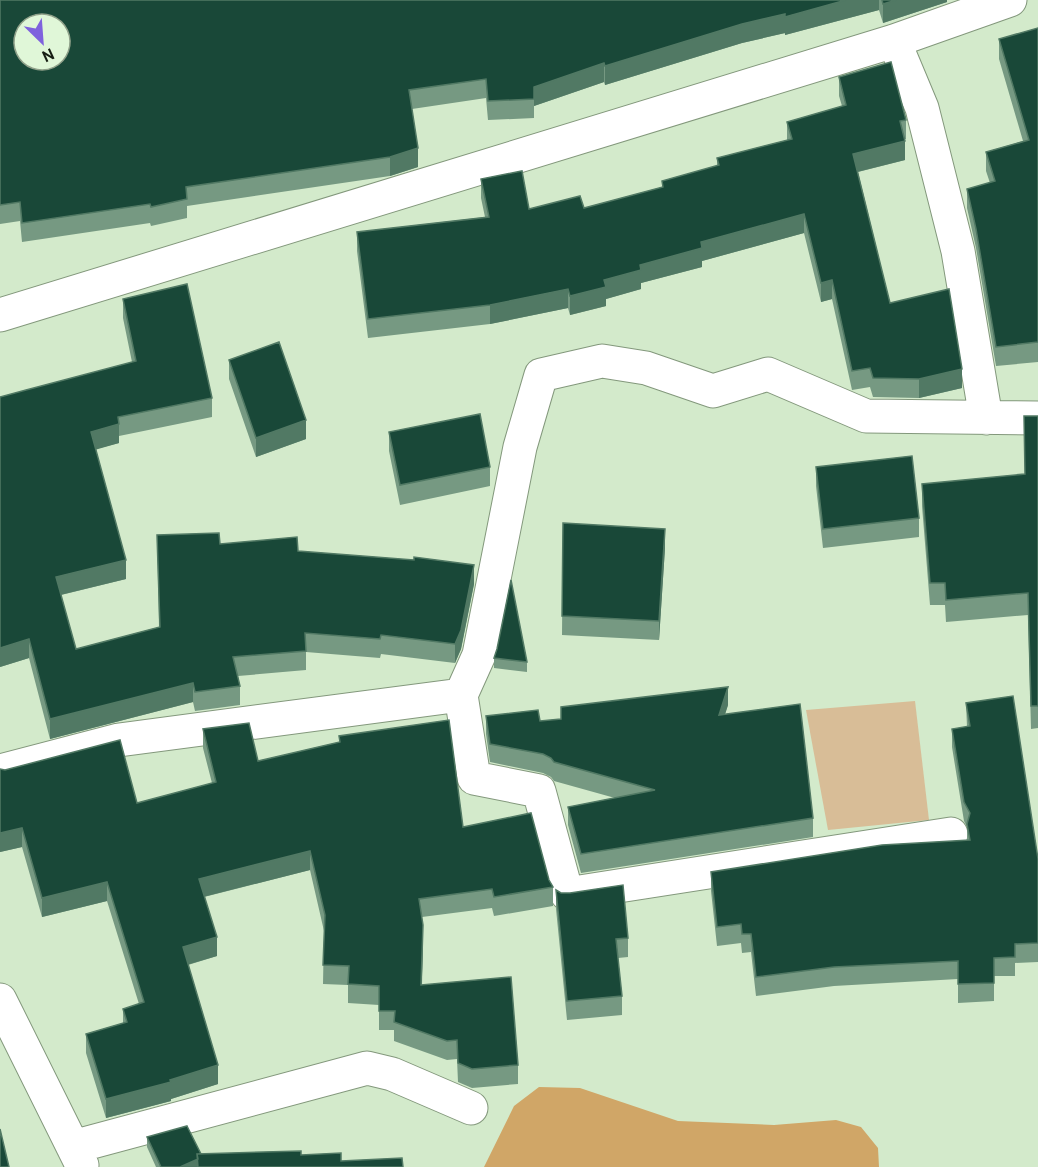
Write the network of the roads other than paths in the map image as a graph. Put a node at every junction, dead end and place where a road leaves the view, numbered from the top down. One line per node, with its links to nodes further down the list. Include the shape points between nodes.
1 (1011, 0): 2 (street)
2 (894, 41): 3 (street); 4 (street, via 922,108 958,251)
3 (0, 315)
4 (986, 418): 5 (street); 6 (street, via 866,416 768,374 713,391 646,368 602,361 541,375 520,447 479,656)
5 (1038, 418)
6 (461, 695): 7 (street, via 119,740); 8 (street, via 474,778 538,791 567,894)
7 (0, 771)
8 (951, 834)
9 (0, 999): 11 (street)
10 (471, 1108): 11 (street, via 392,1074 367,1068)
11 (78, 1157)

